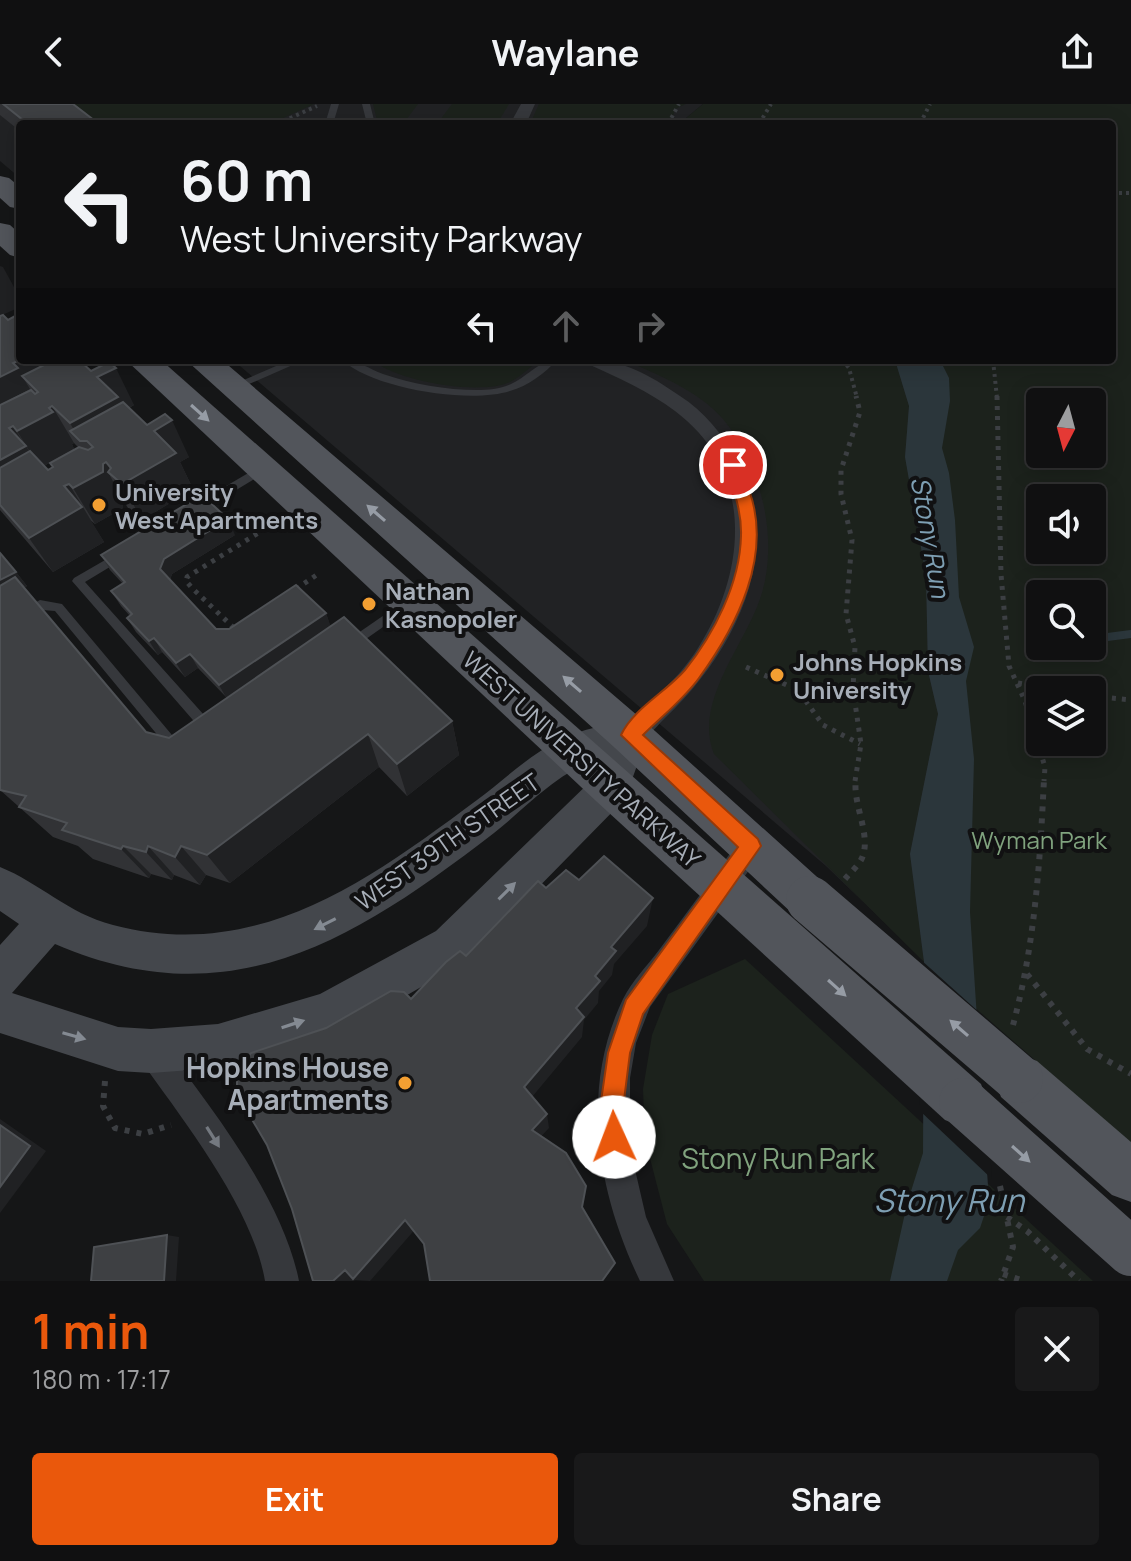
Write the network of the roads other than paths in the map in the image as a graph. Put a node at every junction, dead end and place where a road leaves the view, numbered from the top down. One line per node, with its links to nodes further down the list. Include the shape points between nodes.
1 (0, 184): 2 (main road)
2 (16, 198)
3 (0, 231): 4 (main road)
4 (16, 245)
5 (146, 364): 12 (main road, WEST UNIVERSITY PARKWAY, one-way to 12)
6 (207, 364): 11 (main road, WEST UNIVERSITY PARKWAY)
7 (290, 364): 11 (lane)
8 (353, 364): 9 (lane, via 401,382 495,392 510,389)
9 (546, 364)
10 (604, 364): 19 (street, via 651,384 710,432 733,465 749,536 744,572 707,654)
11 (234, 388): 19 (main road, WEST UNIVERSITY PARKWAY, one-way to 11)
12 (262, 469): 13 (lane); 15 (main road, WEST UNIVERSITY PARKWAY)
13 (191, 512)
14 (128, 551): 18 (lane, via 78,581 203,723)
15 (408, 603): 17 (lane); 20 (main road, WEST UNIVERSITY PARKWAY)
16 (0, 629): 21 (lane, via 40,605 58,607 179,752)
17 (336, 654)
18 (217, 714)
19 (630, 735): 20 (street, WEST 39TH STREET); 22 (street); 23 (main road, WEST UNIVERSITY PARKWAY)
20 (572, 752): 22 (main road, WEST UNIVERSITY PARKWAY); 27 (street, WEST 39TH STREET, one-way to 27, via 379,894 312,930 266,946 222,954 126,951)
21 (189, 755)
22 (611, 787): 25 (main road, WEST UNIVERSITY PARKWAY); 30 (street, one-way to 22, via 218,1046 325,1014 388,983 451,946)
23 (751, 846): 25 (street); 26 (main road, WEST UNIVERSITY PARKWAY)
24 (0, 886): 27 (street, WEST 39TH STREET)
25 (722, 886): 26 (main road, WEST UNIVERSITY PARKWAY); 34 (street, via 634,1008 619,1053 612,1108 617,1165 631,1226)
26 (811, 905): 31 (main road, WEST UNIVERSITY PARKWAY, one-way to 26, bridge); 32 (main road, WEST UNIVERSITY PARKWAY, one-way to 32, bridge)
27 (49, 920): 28 (street)
28 (0, 977)
29 (0, 1011): 30 (street, one-way to 30, via 118,1049)
30 (151, 1051): 33 (street, one-way to 33, via 239,1179)
31 (1131, 1176)
32 (1131, 1252)
33 (282, 1281)
34 (657, 1281)

